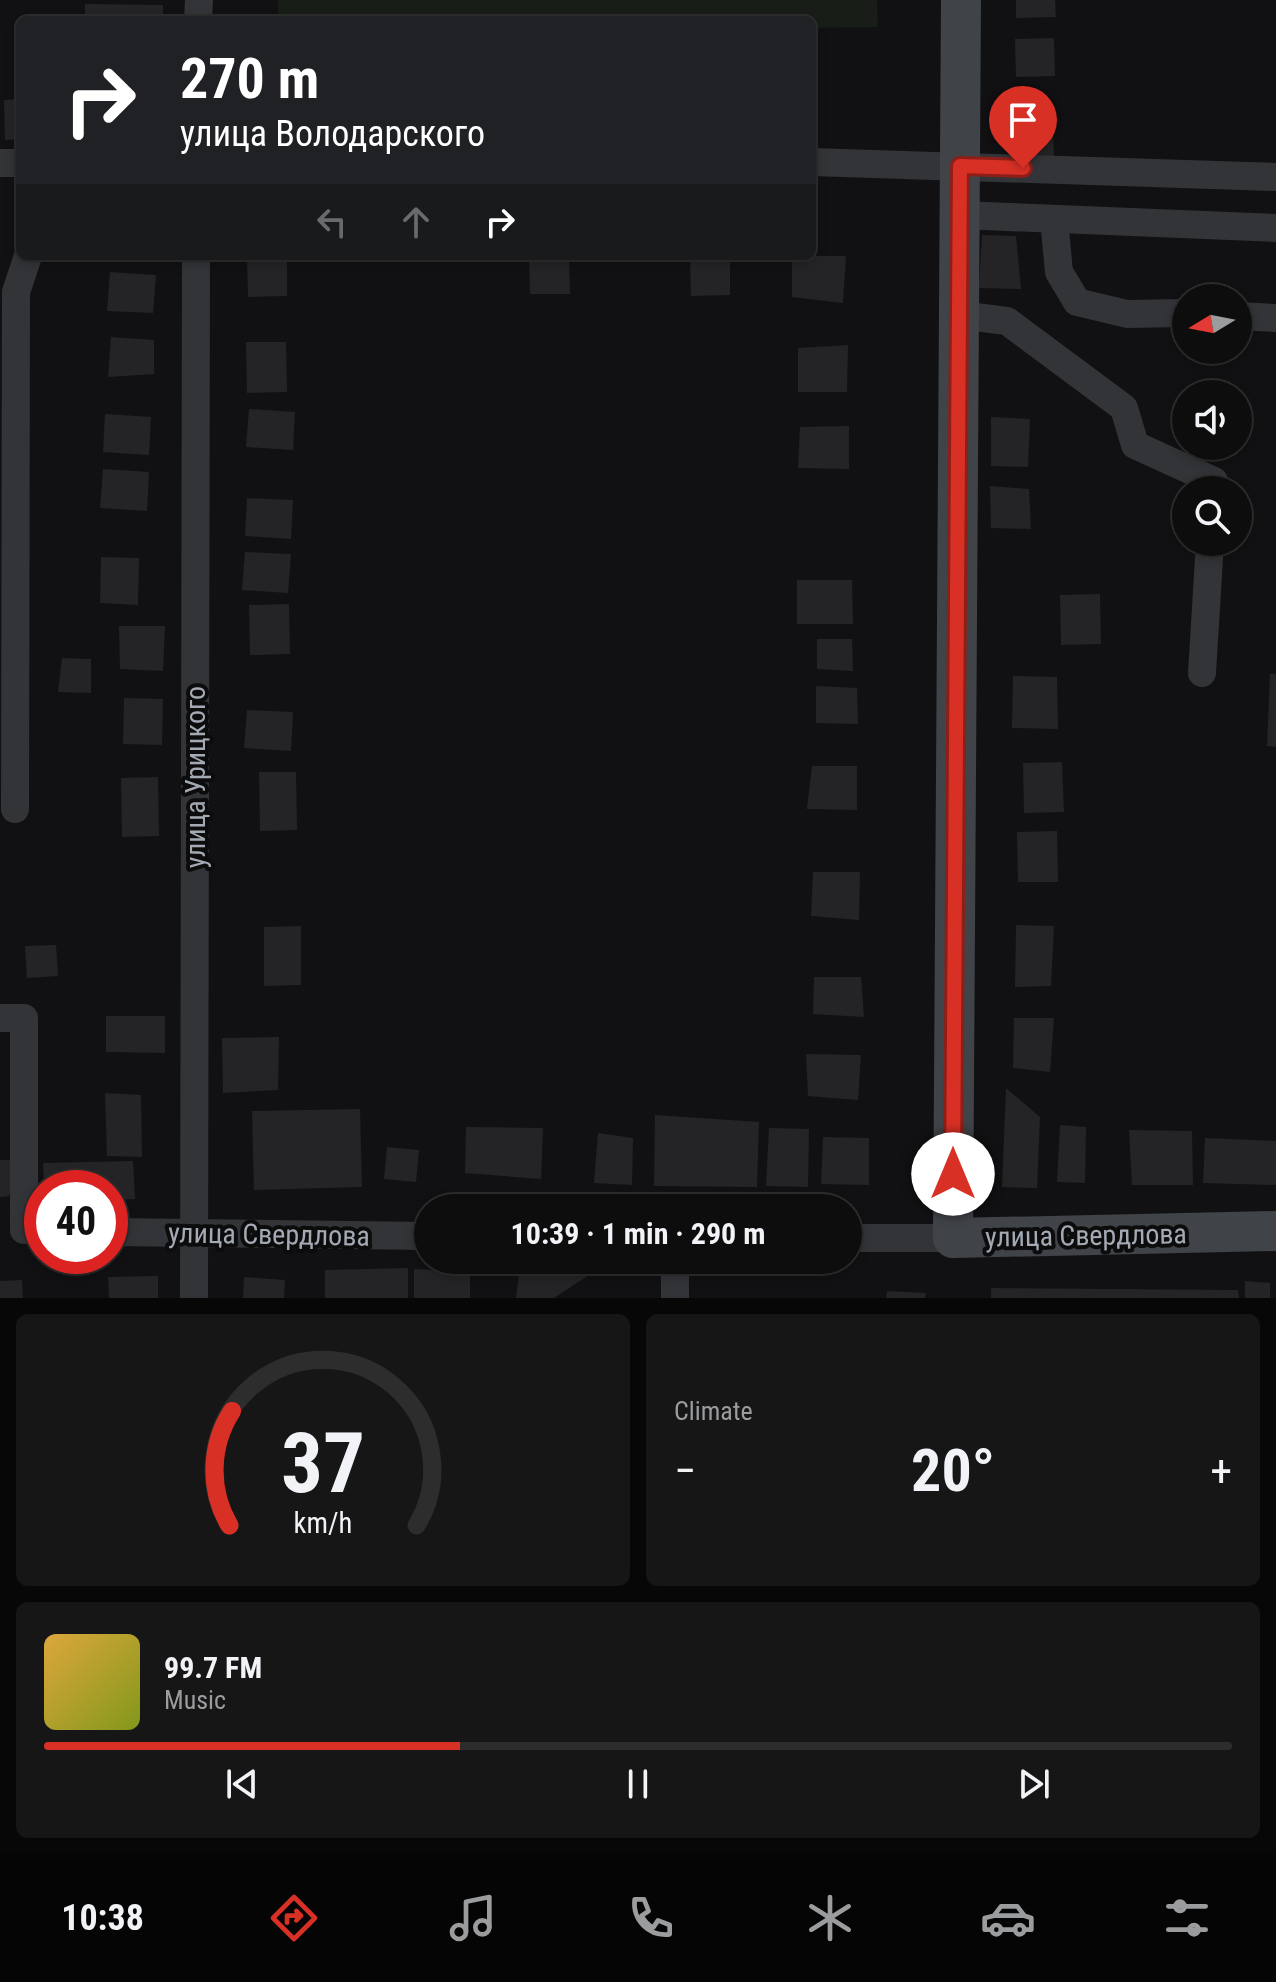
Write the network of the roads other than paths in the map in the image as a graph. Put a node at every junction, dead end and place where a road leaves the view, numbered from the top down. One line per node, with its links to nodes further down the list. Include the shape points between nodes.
1 (961, 0): 3 (street)
2 (816, 162): 3 (street)
3 (960, 166): 4 (street); 5 (street)
4 (1276, 177)
5 (960, 215): 6 (street); 11 (street)
6 (1054, 219): 7 (street); 10 (street, via 1059,272 1077,302 1127,314)
7 (1276, 228)
8 (27, 260): 17 (street, via 16,292)
9 (196, 260): 22 (street, улица Урицкого)
10 (1172, 313)
11 (959, 315): 14 (street, via 1007,321 1124,408 1135,445); 25 (street)
12 (1252, 317): 13 (street)
13 (1276, 318)
14 (1203, 476)
15 (1209, 556): 16 (street)
16 (1202, 673)
17 (15, 809)
18 (0, 1018): 19 (street, via 24,1018)
19 (22, 1230)
20 (1276, 1231): 25 (street, улица Свердлова)
21 (128, 1232): 22 (street, улица Свердлова)
22 (194, 1234): 23 (street, улица Свердлова); 27 (street, улица Урицкого)
23 (414, 1236)
24 (862, 1238): 25 (street, улица Свердлова)
25 (953, 1238)
26 (675, 1274): 28 (street)
27 (194, 1298)
28 (675, 1298)

